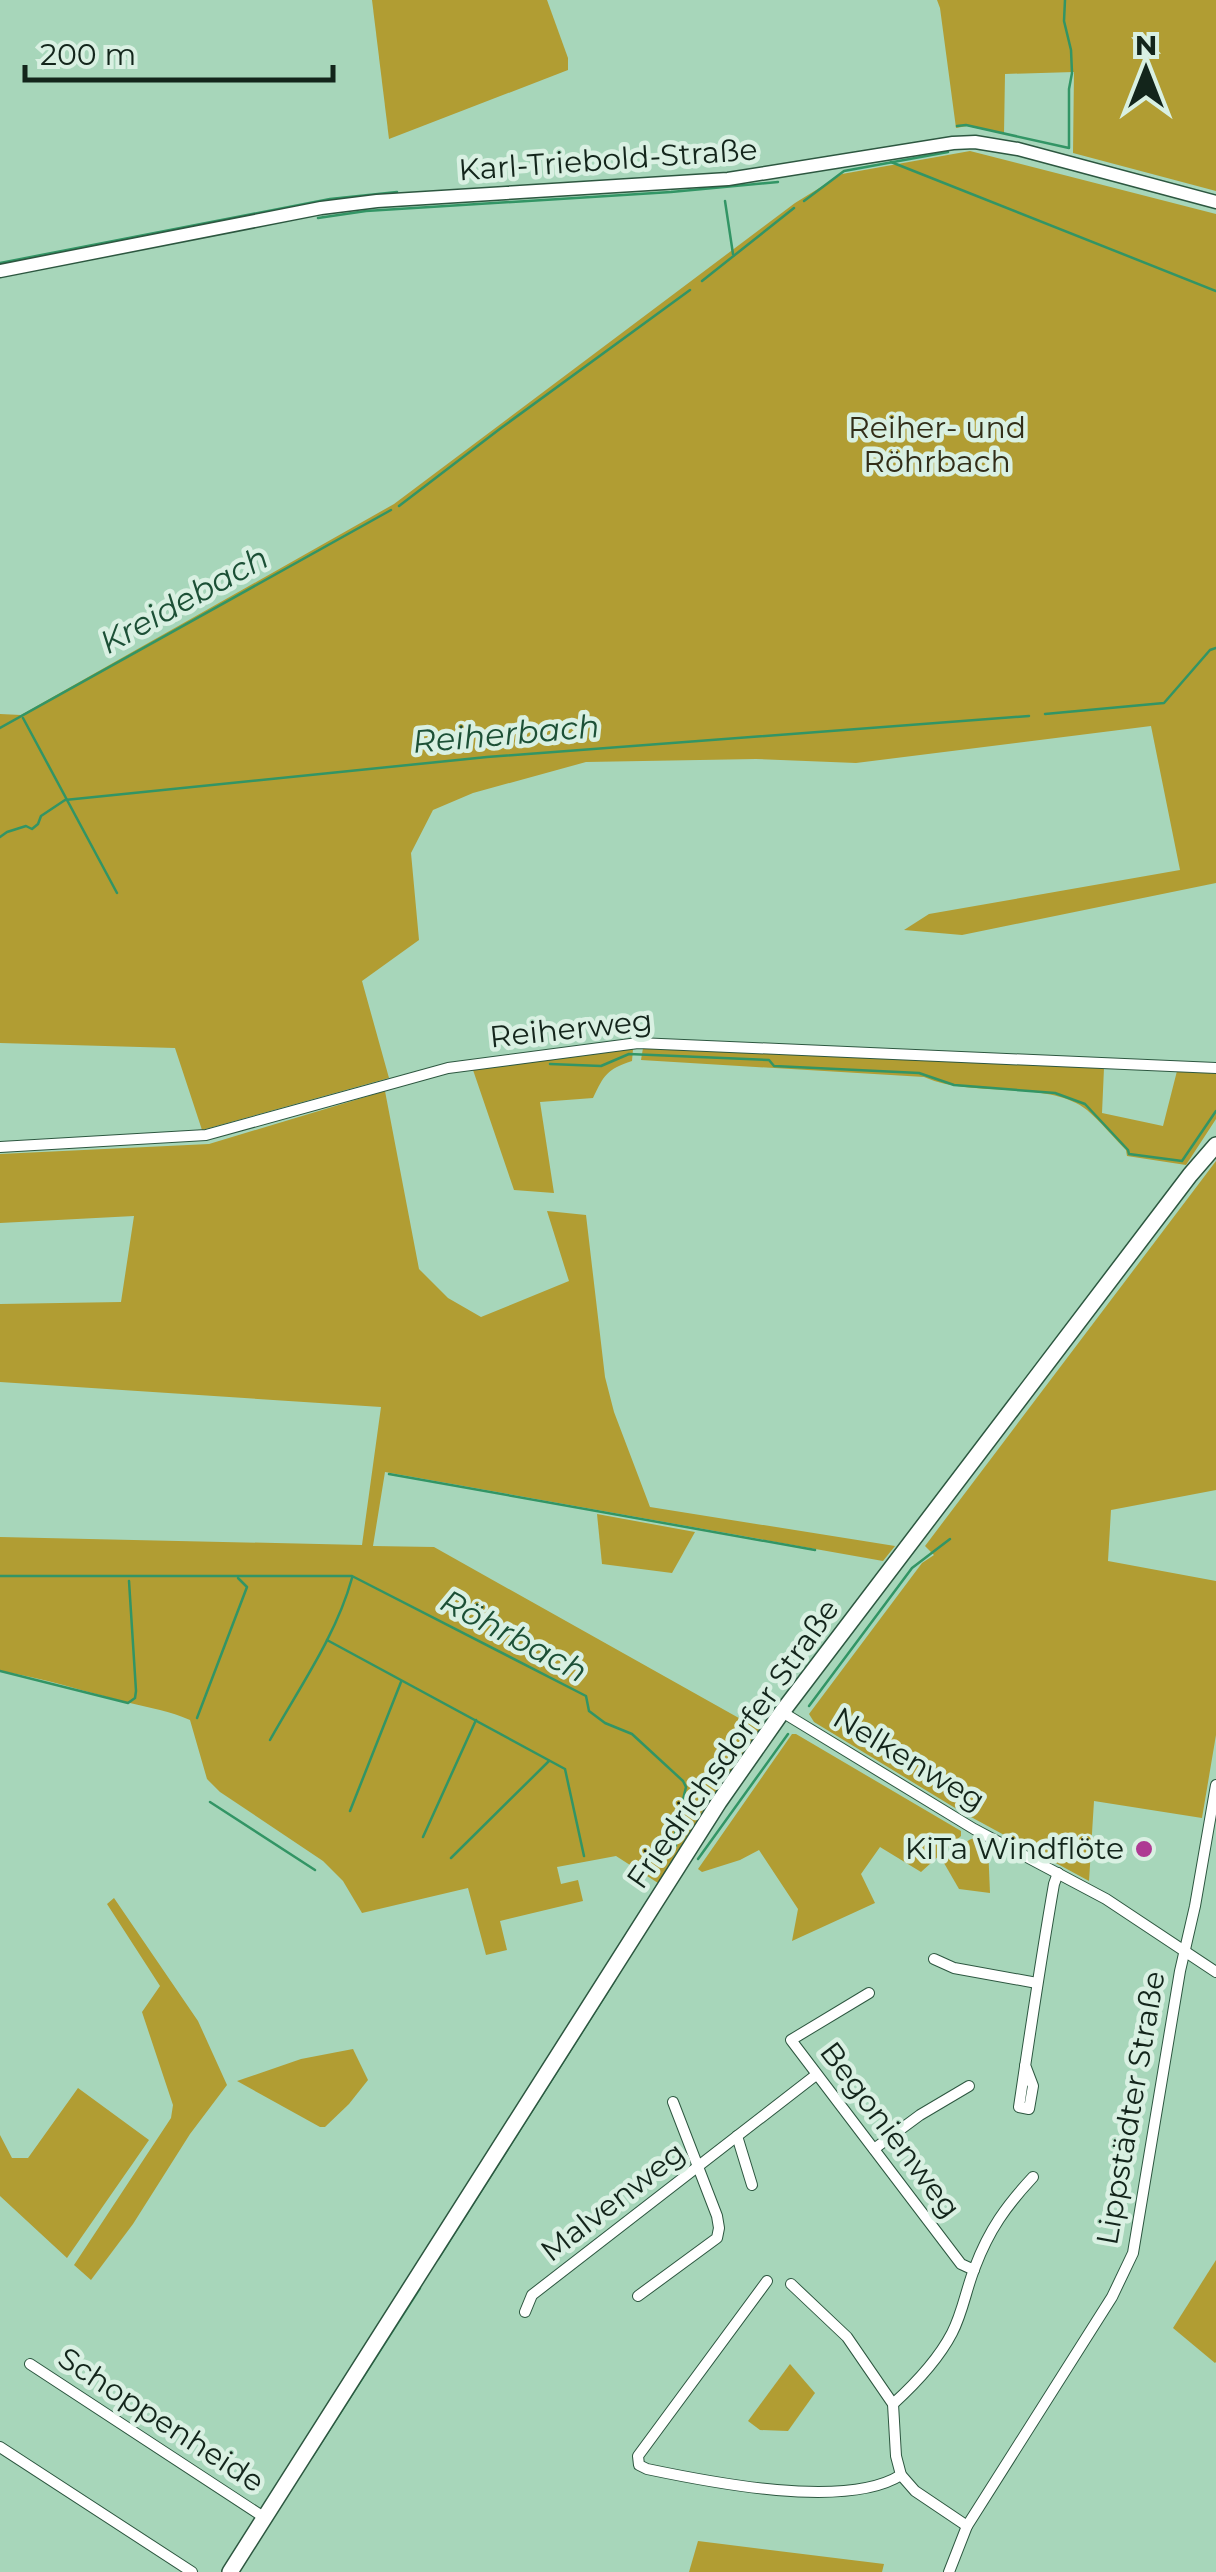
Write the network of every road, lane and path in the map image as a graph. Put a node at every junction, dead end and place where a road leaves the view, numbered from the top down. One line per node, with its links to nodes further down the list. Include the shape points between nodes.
1 (1216, 202): 2 (street, Karl-Triebold-Straße, via 1018,149 952,143 728,179 321,208)
2 (0, 270)
3 (1216, 1068): 6 (street, Reiherweg, via 638,1043 448,1068 206,1135)
4 (1216, 1133): 7 (main road, Friedrichsdorfer Straße)
5 (1216, 1145): 7 (main road, Friedrichsdorfer Straße)
6 (0, 1146)
7 (1190, 1174): 8 (main road, Friedrichsdorfer Straße)
8 (782, 1712): 10 (street, Nelkenweg); 34 (main road, Friedrichsdorfer Straße)
9 (1216, 1786): 11 (street, Lippstädter Straße)
10 (1058, 1874): 11 (street, Nelkenweg); 14 (street)
11 (1184, 1952): 13 (street, Nelkenweg); 35 (street, Lippstädter Straße, via 1129,2263)
12 (934, 1958): 14 (street, via 966,1971)
13 (1216, 1972)
14 (1037, 1982): 16 (street)
15 (869, 1993): 17 (street, Begonienweg, via 791,2040)
16 (1025, 2065)
17 (816, 2076): 20 (street, Malvenweg); 21 (street, Begonienweg)
18 (969, 2086): 21 (street)
19 (674, 2102): 22 (street)
20 (737, 2136): 22 (street, Malvenweg); 24 (street)
21 (874, 2149): 25 (street, Begonienweg, via 961,2264)
22 (698, 2168): 28 (street, via 717,2216 718,2238); 29 (street, Malvenweg, via 532,2295)
23 (1033, 2177): 25 (street, via 995,2222)
24 (752, 2185)
25 (974, 2270): 31 (street, via 950,2336)
26 (767, 2281): 33 (street, via 638,2456 640,2465 754,2488 865,2489)
27 (791, 2284): 31 (street, via 847,2337)
28 (638, 2296)
29 (526, 2312)
30 (30, 2364): 34 (street, Schoppenheide)
31 (893, 2404): 33 (street)
32 (0, 2448): 36 (street)
33 (901, 2475): 35 (street)
34 (265, 2518): 37 (main road, Friedrichsdorfer Straße)
35 (967, 2526): 38 (street, Lippstädter Straße)
36 (192, 2572)
37 (230, 2572)
38 (949, 2572)

